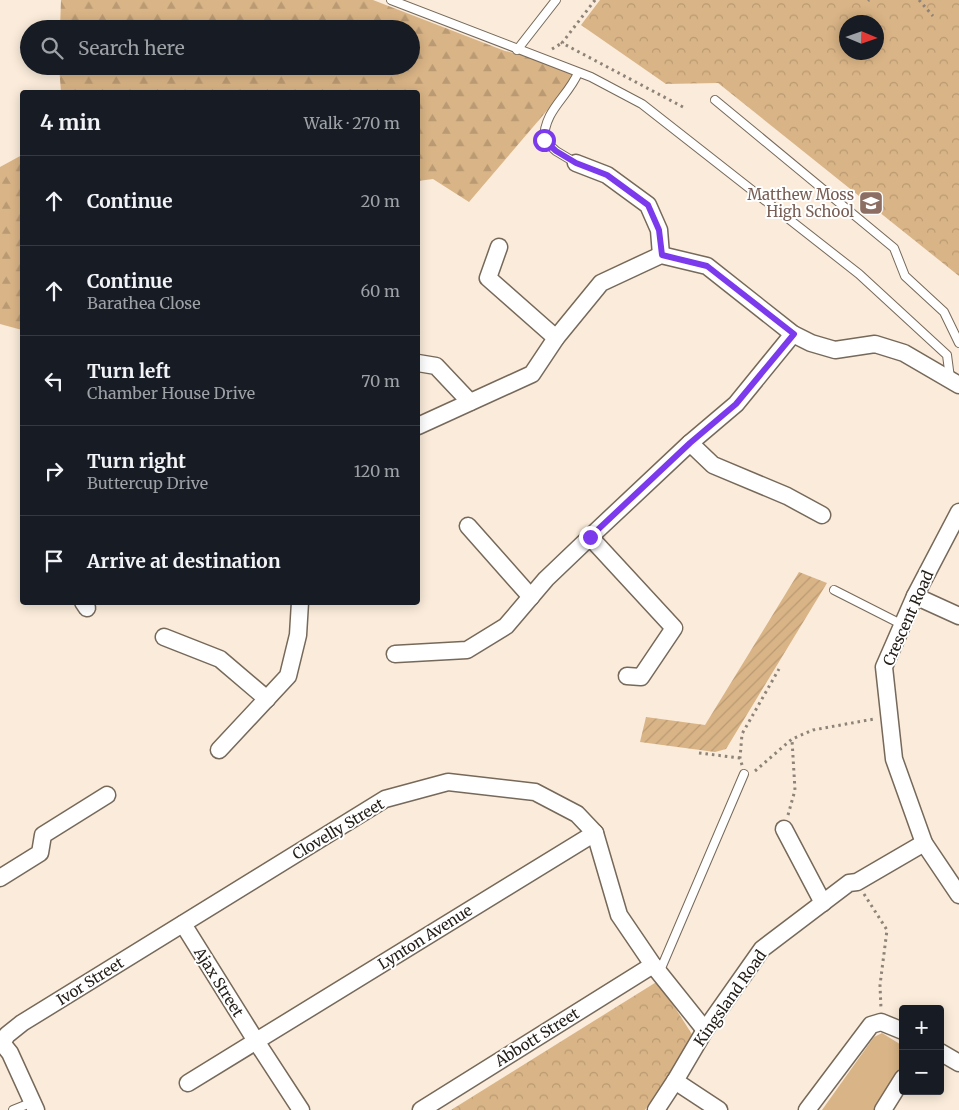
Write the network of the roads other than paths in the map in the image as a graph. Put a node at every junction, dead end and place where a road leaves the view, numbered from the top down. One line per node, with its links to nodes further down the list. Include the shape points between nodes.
1 (391, 0): 3 (lane)
2 (556, 0): 3 (lane)
3 (517, 50): 4 (lane)
4 (578, 73): 6 (lane, via 574,84 548,117 544,130 544,140); 13 (lane, via 642,104 859,274 947,355)
5 (714, 100): 11 (lane, via 894,248 905,276 944,312)
6 (576, 163): 8 (street, via 607,175 648,205 659,230)
7 (499, 247): 10 (street, via 488,278)
8 (662, 255): 9 (street, via 707,266); 10 (street, via 601,283)
9 (794, 334): 13 (street, via 834,350 875,344 904,353); 16 (street, via 736,404)
10 (556, 338): 14 (street, via 532,374)
11 (959, 343)
12 (420, 363): 14 (street, via 436,366)
13 (954, 382)
14 (470, 402): 15 (street)
15 (420, 425)
16 (690, 443): 18 (street, via 714,466); 20 (street)
17 (959, 512): 22 (street, Crescent Road)
18 (822, 515)
19 (468, 526): 23 (street)
20 (590, 537): 23 (street, via 546,578); 29 (street, via 674,628 642,676)
21 (834, 590): 26 (lane)
22 (915, 596): 25 (street); 26 (street, Crescent Road)
23 (531, 597): 28 (street, via 506,626 467,650)
24 (300, 605): 30 (street, via 298,635 288,676)
25 (959, 616)
26 (903, 625): 36 (street, Crescent Road, via 884,667 894,759)
27 (164, 637): 30 (street, via 220,659)
28 (395, 654)
29 (627, 676)
30 (267, 699): 31 (street)
31 (219, 750)
32 (744, 774): 41 (lane)
33 (107, 795): 37 (street, via 43,835 40,853)
34 (784, 829): 39 (street)
35 (595, 833): 40 (street, Clovelly Street, via 577,814 536,792 448,782 385,799); 41 (street, Clovelly Street, via 619,915); 44 (street, Lynton Avenue)
36 (924, 842): 38 (street, Crescent Road); 39 (street, Kingsland Road, via 857,882 849,883)
37 (0, 878)
38 (959, 895)
39 (823, 903): 42 (street, Kingsland Road, via 762,949)
40 (183, 924): 44 (street, Ajax Street); 45 (street, Ivor Street, via 22,1023)
41 (656, 969): 42 (street, Clovelly Street); 54 (street, Abbott Street)
42 (705, 1030): 48 (street, Kingsland Road)
43 (899, 1030): 57 (street, via 881,1022 871,1025)
44 (256, 1041): 49 (street); 53 (street, Ajax Street)
45 (1, 1043): 51 (street, via 10,1053)
46 (944, 1054): 47 (street)
47 (959, 1063)
48 (675, 1081): 55 (street, Kingsland Road); 56 (street)
49 (188, 1083)
50 (899, 1084): 58 (street)
51 (34, 1106): 52 (lane)
52 (13, 1110)
53 (301, 1110)
54 (421, 1110)
55 (656, 1110)
56 (719, 1110)
57 (807, 1110)
58 (883, 1110)

